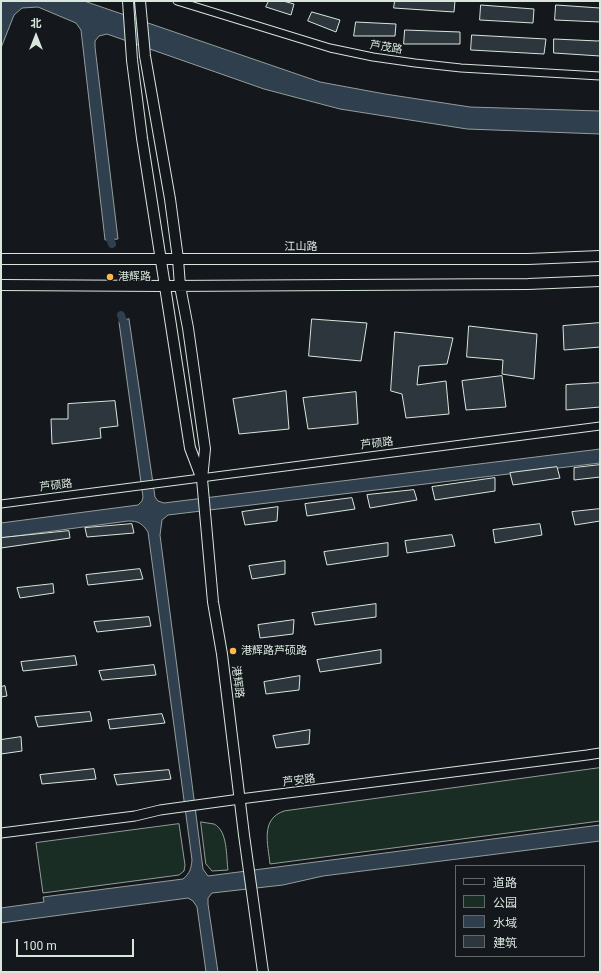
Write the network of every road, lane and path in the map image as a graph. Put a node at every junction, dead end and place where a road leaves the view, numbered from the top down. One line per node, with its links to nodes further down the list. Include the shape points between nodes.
1 (177, 1): 4 (street, 芦茂路, via 330,48 373,57 461,68)
2 (128, 4): 7 (main road, 港辉路, via 132,60)
3 (140, 5): 8 (main road, 港辉路, via 145,56)
4 (600, 76)
5 (600, 256): 8 (main road, 江山路, via 528,259)
6 (1, 259): 7 (main road, 江山路)
7 (160, 259): 8 (main road, 江山路); 11 (main road, 港辉路)
8 (178, 259): 12 (main road, 港辉路)
9 (600, 281): 12 (main road, via 520,284)
10 (1, 285): 11 (main road)
11 (165, 286): 12 (main road); 14 (main road, 港辉路, via 190,448)
12 (180, 286): 14 (main road, 港辉路, via 205,449)
13 (600, 426): 14 (street, 芦硕路)
14 (202, 479): 15 (street, 芦硕路); 17 (main road, 港辉路, via 214,602)
15 (1, 504)
16 (600, 753): 17 (street, 芦安路)
17 (240, 799): 18 (street, 芦安路, via 135,816); 19 (main road, 港辉路)
18 (1, 833)
19 (263, 972)

